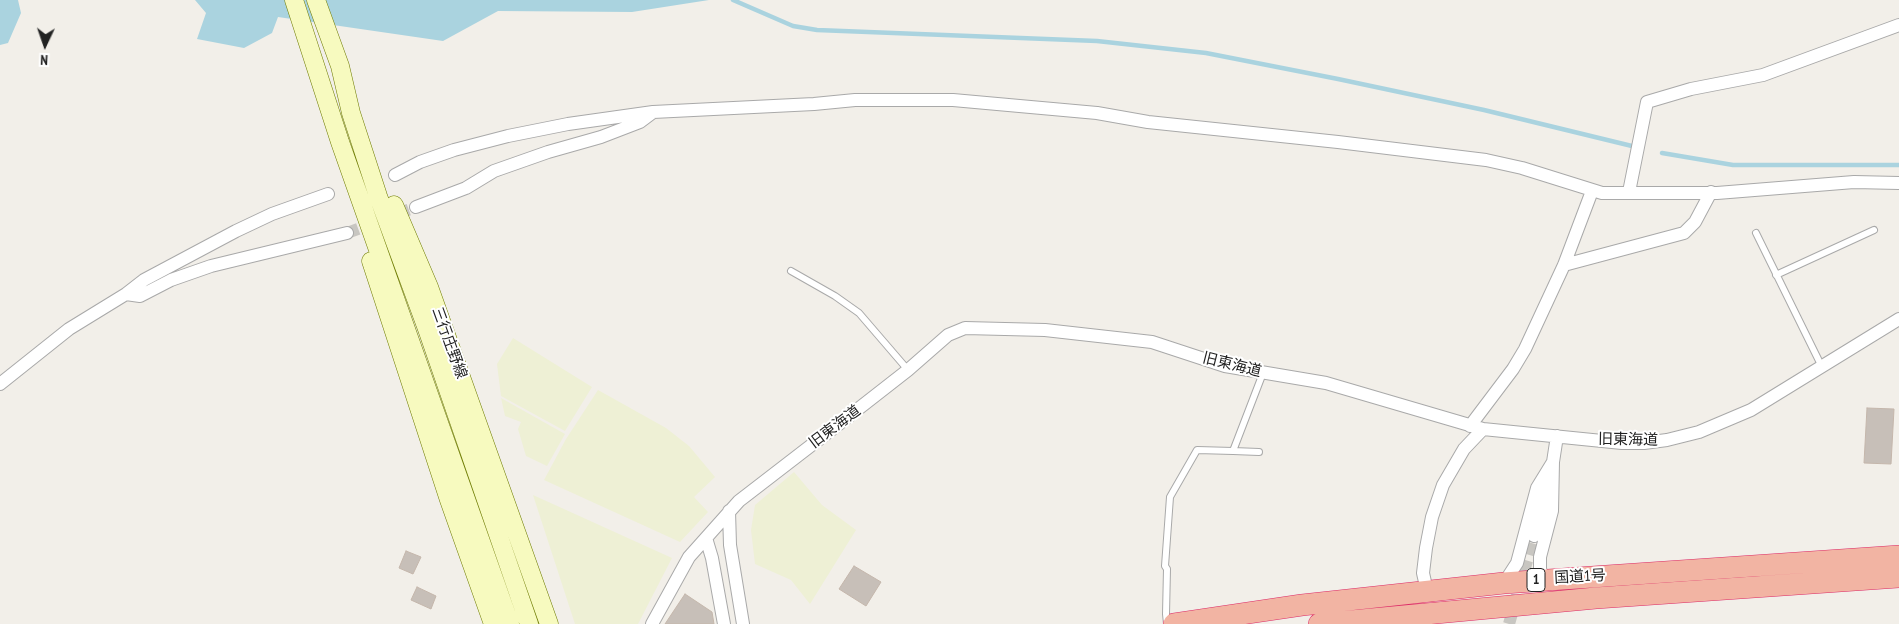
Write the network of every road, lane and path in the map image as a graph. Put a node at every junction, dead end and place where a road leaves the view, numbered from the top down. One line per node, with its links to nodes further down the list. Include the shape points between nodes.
1 (294, 0): 5 (main road)
2 (316, 0): 7 (main road, 三行庄野線, via 340,66 351,113)
3 (1899, 25): 9 (street, via 1763,75 1691,89 1647,102)
4 (654, 112): 7 (street, via 568,124 454,150 420,162); 8 (street, via 855,100 953,100 1097,113 1148,122 1486,160); 12 (street, via 640,122 494,171 466,188)
5 (340, 142): 39 (main road, via 354,205 379,287); 40 (main road)
6 (1899, 183): 10 (street, via 1854,182)
7 (386, 184): 41 (main road, 三行庄野線, via 428,329); 42 (main road, 三行庄野線, via 429,287)
8 (1592, 191): 9 (street); 16 (street)
9 (1629, 192): 10 (street)
10 (1711, 192): 16 (street, via 1695,222 1684,233)
11 (328, 194): 19 (street, via 236,231 144,280)
12 (416, 207)
13 (1874, 230): 18 (lane)
14 (347, 233): 19 (street, via 211,266 171,280 140,296)
15 (1756, 234): 18 (lane)
16 (1564, 265): 25 (street, via 1525,349)
17 (791, 271): 22 (lane, via 830,292 859,313)
18 (1776, 275): 21 (lane)
19 (126, 294): 24 (street, via 69,329)
20 (1899, 319): 21 (street, 旧東海道)
21 (1822, 368): 27 (street, 旧東海道, via 1751,410 1699,432 1644,443)
22 (908, 370): 23 (street, 旧東海道, via 948,335 965,328 995,328 1152,342 1225,366); 31 (street, 旧東海道)
23 (1263, 373): 25 (street, 旧東海道, via 1326,383); 28 (lane)
24 (0, 384)
25 (1470, 426): 26 (street, 旧東海道)
26 (1483, 429): 27 (street, 旧東海道); 38 (street, via 1464,449 1443,485 1426,548 1423,573)
27 (1557, 436): 30 (street)
28 (1233, 451): 29 (lane); 46 (lane, via 1197,450 1170,497 1165,566)
29 (1259, 452)
30 (1553, 462): 32 (street); 36 (street, via 1552,511 1540,557 1540,570); 37 (street, via 1537,488 1517,563)
31 (729, 511): 33 (street, 旧東海道); 45 (street, via 730,545)
32 (1534, 536)
33 (706, 538): 43 (street, 旧東海道, via 689,557); 44 (street)
34 (1899, 556): 36 (highway, 国道1号 / 1)
35 (1899, 577): 48 (highway, 国道1号 / 1, via 1596,598)
36 (1545, 579): 37 (highway, 国道1号 / 1)
37 (1504, 583): 38 (highway, 国道1号 / 1)
38 (1427, 591): 47 (highway, 国道1号 / 1)
39 (492, 624)
40 (510, 624)
41 (529, 624)
42 (549, 624)
43 (652, 624)
44 (724, 624)
45 (743, 624)
46 (1167, 624)
47 (1174, 624)
48 (1319, 624)

